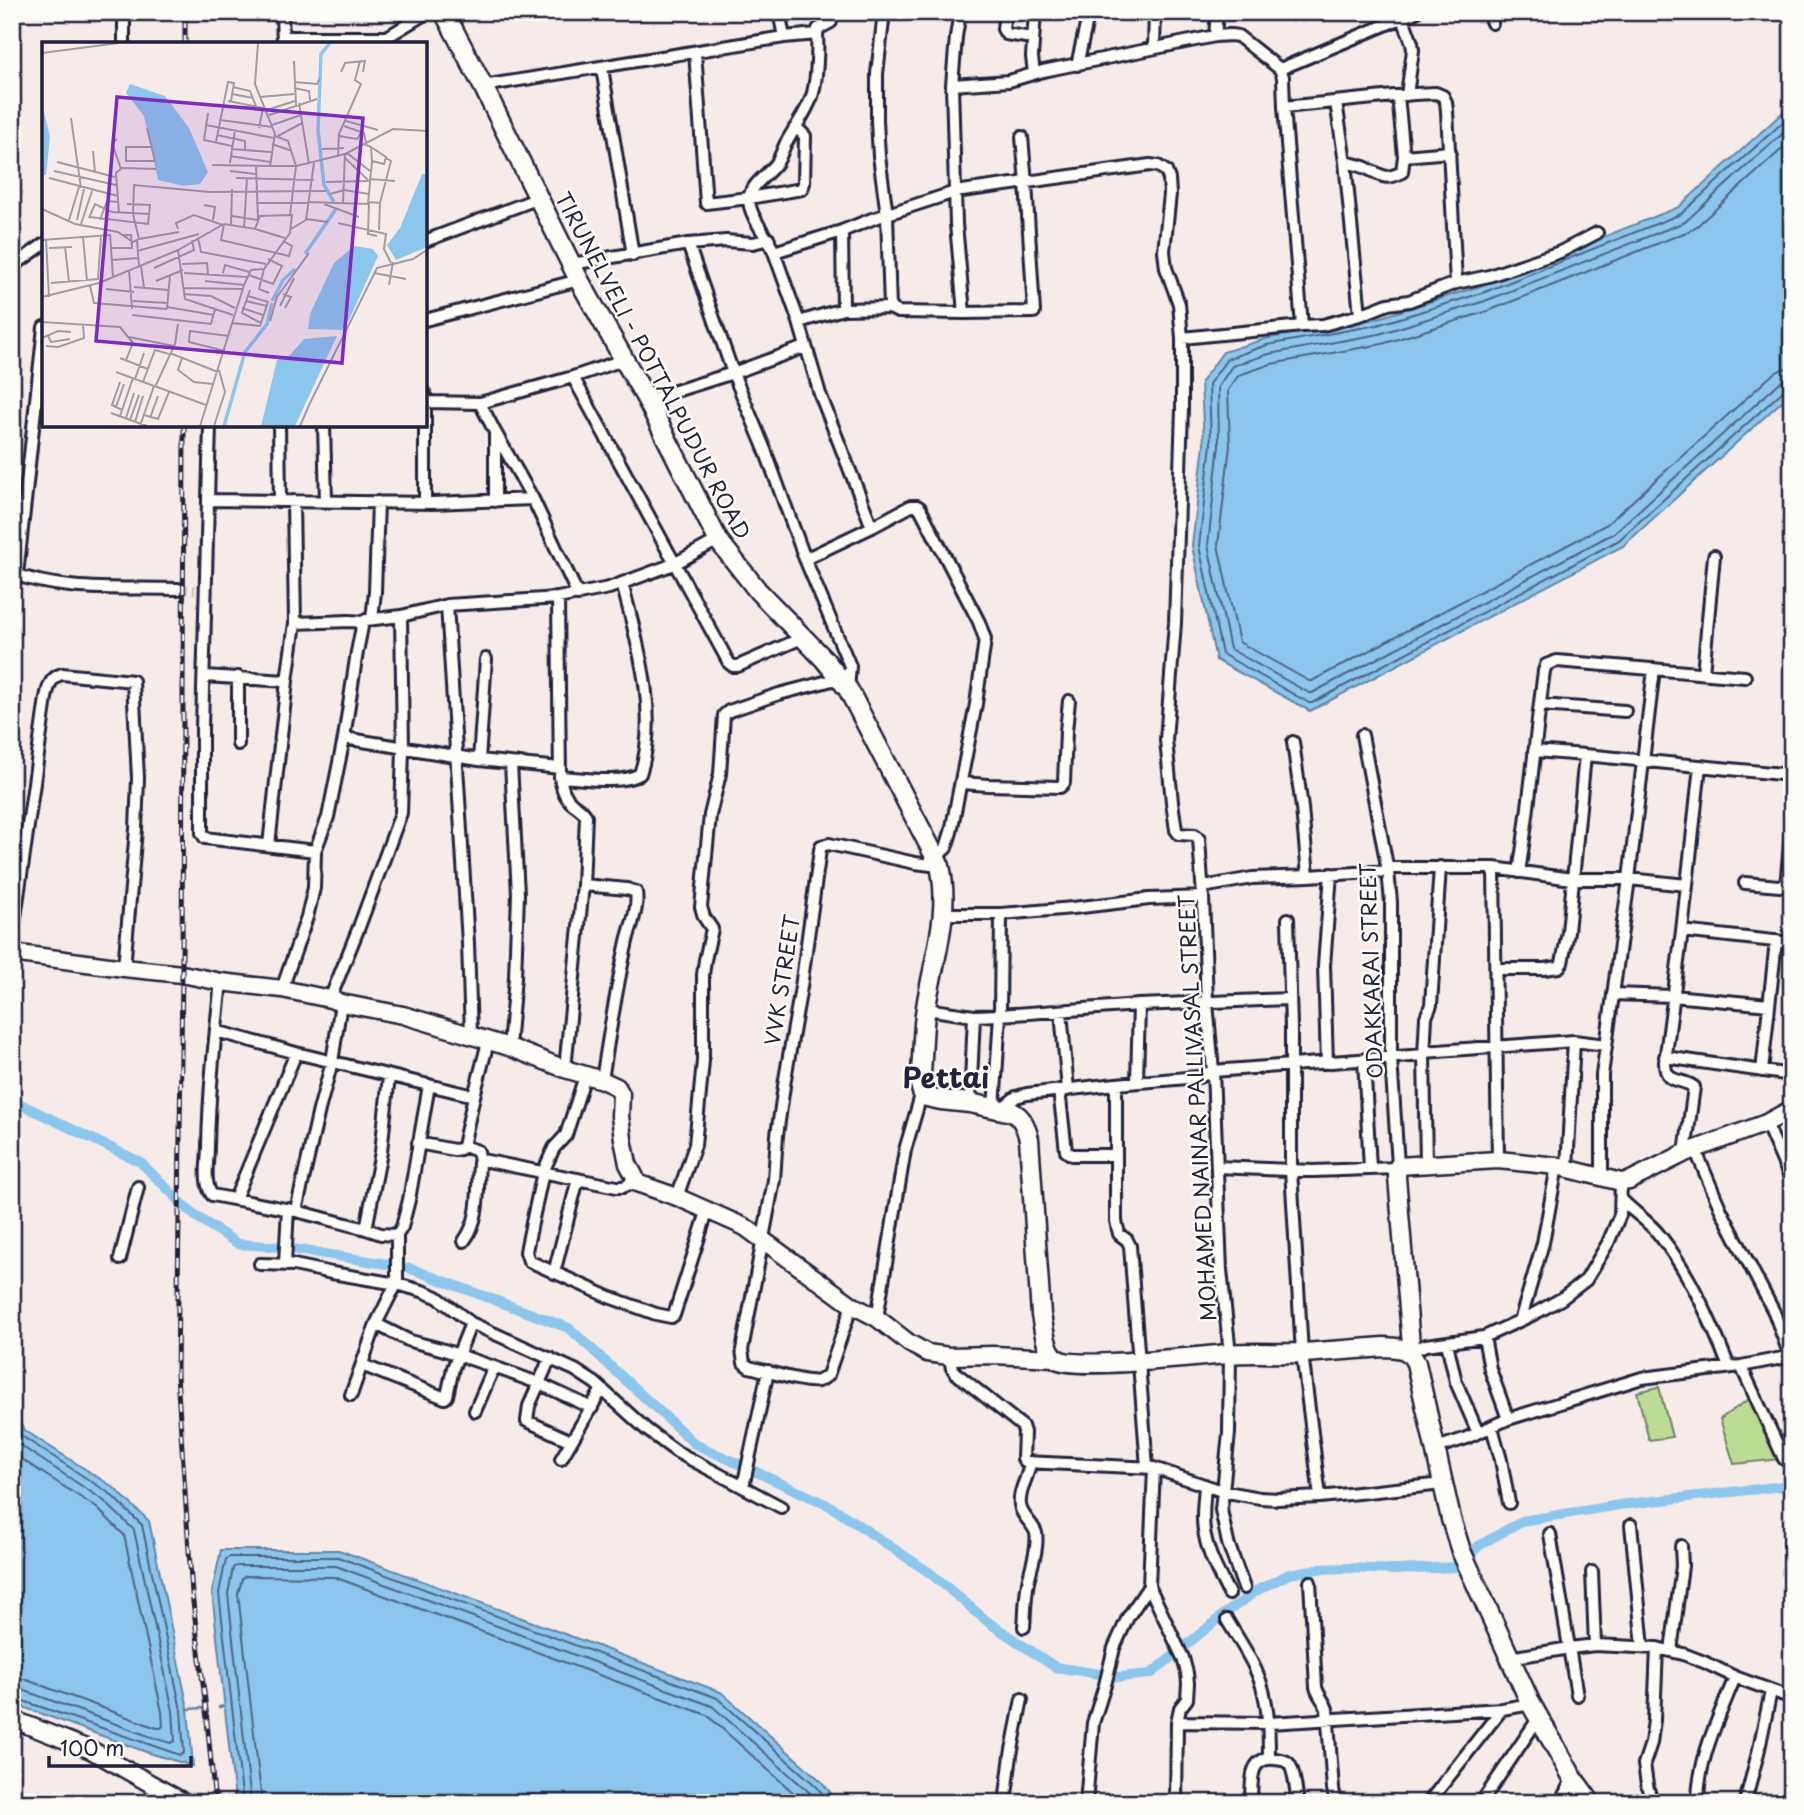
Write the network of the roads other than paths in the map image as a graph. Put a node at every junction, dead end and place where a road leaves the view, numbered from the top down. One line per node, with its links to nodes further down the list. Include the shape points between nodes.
1 (125, 12): 22 (street)
2 (282, 12): 21 (street)
3 (428, 12): 20 (street)
4 (444, 12): 30 (main road, TIRUNELVELI - POTTALPUDUR ROAD)
5 (779, 12): 18 (street)
6 (832, 12): 16 (street, via 831,22)
7 (884, 12): 43 (street, via 877,121)
8 (960, 12): 29 (street)
9 (1005, 12): 19 (street, via 1006,34)
10 (1035, 12): 19 (street)
11 (1089, 12): 25 (street)
12 (1155, 12): 23 (street)
13 (1217, 12): 17 (street)
14 (1416, 12): 15 (street)
15 (1403, 18): 27 (street); 31 (street, via 1413,50)
16 (817, 34): 18 (street); 34 (street, via 813,93)
17 (1215, 36): 23 (street); 27 (street, via 1238,36)
18 (784, 37): 24 (street)
19 (1032, 38): 28 (street)
20 (387, 40): 21 (street)
21 (283, 41)
22 (124, 42)
23 (1154, 47): 25 (street)
24 (695, 52): 26 (street); 42 (street, via 706,203)
25 (1077, 65): 28 (street)
26 (602, 68): 30 (street); 51 (street)
27 (1280, 69): 33 (street)
28 (1034, 73): 29 (street, via 1009,81)
29 (952, 85): 40 (street)
30 (483, 86): 41 (main road, TIRUNELVELI - POTTALPUDUR ROAD)
31 (1402, 96): 32 (street); 36 (street, via 1443,96); 37 (street)
32 (1336, 102): 33 (street); 38 (street)
33 (1284, 107): 61 (street)
34 (794, 129): 42 (street, via 778,162); 42 (street, via 805,136 802,190)
35 (1021, 137): 39 (street)
36 (1450, 152): 37 (street); 54 (street)
37 (1404, 156): 38 (street, via 1402,173 1392,177 1380,177)
38 (1345, 162): 58 (street)
39 (1026, 183): 40 (street); 57 (street, via 1034,312); 62 (street, via 1150,165 1166,171 1170,194 1164,251)
40 (955, 192): 43 (street); 57 (street)
41 (539, 198): 47 (street); 53 (main road, TIRUNELVELI - POTTALPUDUR ROAD)
42 (750, 198): 46 (street, via 752,211)
43 (887, 215): 44 (street); 55 (street)
44 (842, 231): 50 (street); 56 (street)
45 (1597, 233): 54 (street, via 1560,252)
46 (769, 239): 48 (street); 50 (street)
47 (427, 240)
48 (688, 244): 51 (street); 66 (street)
49 (42, 245): 52 (street)
50 (774, 252): 60 (street)
51 (633, 255): 53 (street)
52 (12, 267)
53 (576, 272): 59 (street); 65 (main road, TIRUNELVELI - POTTALPUDUR ROAD)
54 (1457, 283): 58 (street)
55 (890, 308): 56 (street); 57 (street)
56 (842, 309): 60 (street)
57 (964, 313)
58 (1360, 315): 61 (street)
59 (427, 319)
60 (799, 322): 64 (street)
61 (1302, 326): 62 (street)
62 (1182, 338): 141 (street, MOHAMED NAINAR PALLIVASAL STREET, via 1175,622 1166,740 1176,830 1199,839)
63 (42, 344): 89 (street)
64 (805, 347): 66 (street); 84 (street)
65 (623, 360): 67 (street); 68 (main road, TIRUNELVELI - POTTALPUDUR ROAD)
66 (733, 373): 68 (street); 87 (street)
67 (573, 377): 70 (street); 88 (street)
68 (646, 400): 85 (main road, TIRUNELVELI - POTTALPUDUR ROAD)
69 (427, 402): 70 (street)
70 (480, 402): 75 (street)
71 (210, 427): 76 (street)
72 (279, 427): 78 (street)
73 (324, 427): 80 (street)
74 (426, 427): 83 (street)
75 (495, 432): 77 (street); 81 (street)
76 (209, 499): 78 (street); 102 (street, via 201,590)
77 (533, 499): 81 (street); 92 (street)
78 (280, 500): 79 (street)
79 (293, 501): 80 (street); 97 (street)
80 (326, 501): 82 (street)
81 (495, 501): 83 (street)
82 (378, 502): 83 (street); 96 (street, via 375,593)
83 (425, 503)
84 (872, 527): 87 (street); 124 (street, via 911,506 920,508 983,632)
85 (718, 540): 88 (street); 98 (main road, TIRUNELVELI - POTTALPUDUR ROAD)
86 (1714, 556): 101 (street)
87 (805, 559): 106 (street, via 850,666)
88 (674, 564): 90 (street); 98 (street, via 733,666)
89 (15, 574): 91 (street, via 60,586)
90 (622, 583): 92 (street); 122 (street, via 647,699 643,765 638,776 626,778)
91 (178, 589)
92 (578, 595): 93 (street)
93 (558, 598): 94 (street); 122 (street)
94 (447, 605): 95 (street); 117 (street)
95 (401, 616): 96 (street); 114 (street)
96 (368, 621): 97 (street); 111 (street, via 357,652)
97 (295, 623): 105 (street)
98 (802, 638): 106 (main road, TIRUNELVELI - POTTALPUDUR ROAD)
99 (486, 659): 118 (street)
100 (1654, 669): 101 (street); 108 (street, via 1551,662 1544,671); 119 (street)
101 (1703, 673): 104 (street)
102 (204, 676): 103 (street); 126 (street, via 203,837)
103 (238, 677): 105 (street); 113 (street)
104 (1745, 677)
105 (287, 681): 126 (street)
106 (844, 683): 128 (main road, TIRUNELVELI - POTTALPUDUR ROAD); 216 (street, via 761,700 724,715 701,910 712,929 703,975 703,1061 695,1145)
107 (1069, 701): 124 (street, via 1064,783 1060,787)
108 (1540, 705): 109 (street); 115 (street)
109 (1625, 711)
110 (1362, 735): 131 (street, ODAKKARAI STREET)
111 (344, 738): 114 (street); 127 (street, via 328,817)
112 (1293, 743): 134 (street)
113 (238, 744)
114 (404, 748): 117 (street); 157 (street, via 401,813)
115 (1534, 751): 116 (street); 132 (street)
116 (1585, 755): 119 (street); 135 (street)
117 (456, 757): 118 (street); 166 (street)
118 (479, 760): 120 (street)
119 (1643, 760): 121 (street); 136 (street)
120 (511, 764): 122 (street); 170 (street, via 518,894)
121 (1700, 766): 123 (street); 139 (street)
122 (560, 773): 138 (street, via 565,795 586,816)
123 (1792, 775)
124 (962, 783): 128 (street, via 949,842)
125 (1792, 824): 140 (street)
126 (269, 845): 127 (street)
127 (315, 851): 153 (street, via 314,888)
128 (937, 862): 142 (main road, TIRUNELVELI - POTTALPUDUR ROAD, via 943,881); 223 (street, VVK STREET, via 915,863 821,846)
129 (1440, 867): 130 (street); 131 (street); 173 (street)
130 (1494, 868): 132 (street); 151 (street)
131 (1388, 869): 133 (street); 175 (street, ODAKKARAI STREET)
132 (1519, 872): 135 (street)
133 (1331, 874): 134 (street); 178 (street, via 1324,965)
134 (1308, 876): 141 (street, via 1252,878)
135 (1572, 879): 136 (street); 151 (street, via 1559,967)
136 (1629, 879): 139 (street); 154 (street)
137 (1745, 883): 140 (street)
138 (583, 885): 180 (street); 186 (street, via 627,889 637,895)
139 (1686, 885): 145 (street)
140 (1789, 887)
141 (1203, 892): 143 (street); 158 (street, MOHAMED NAINAR PALLIVASAL STREET)
142 (943, 914): 143 (street); 161 (main road, TIRUNELVELI - POTTALPUDUR ROAD)
143 (1001, 914): 163 (street)
144 (1288, 919): 156 (street)
145 (1682, 932): 147 (street); 155 (street)
146 (12, 939): 150 (street, via 50,684 62,674 133,681 138,778)
147 (1776, 941): 148 (street); 160 (street)
148 (1792, 943)
149 (12, 953): 150 (street)
150 (124, 968): 152 (street)
151 (1495, 969): 171 (street)
152 (221, 982): 153 (street); 165 (street)
153 (282, 989): 157 (street)
154 (1613, 994): 155 (street); 169 (street)
155 (1673, 996): 160 (street); 174 (street)
156 (1289, 999): 158 (street); 179 (street)
157 (335, 1001): 166 (street); 177 (street)
158 (1207, 1002): 159 (street); 181 (street, MOHAMED NAINAR PALLIVASAL STREET)
159 (1139, 1005): 162 (street); 187 (street)
160 (1769, 1005): 182 (street)
161 (926, 1009): 164 (street); 191 (main road, TIRUNELVELI - POTTALPUDUR ROAD)
162 (1061, 1012): 163 (street); 190 (street)
163 (1000, 1015): 164 (street); 194 (street)
164 (974, 1016): 193 (street)
165 (216, 1031): 172 (street); 217 (street, via 208,1186 212,1195)
166 (471, 1035): 168 (street)
167 (1574, 1041): 169 (street); 171 (street); 206 (street)
168 (488, 1042): 170 (street); 192 (street)
169 (1606, 1045): 210 (street)
170 (509, 1047): 180 (street)
171 (1495, 1047): 173 (street); 201 (street)
172 (296, 1053): 177 (street); 217 (street)
173 (1424, 1054): 175 (street); 203 (street)
174 (1665, 1057): 182 (street); 199 (street, via 1667,1076 1694,1087)
175 (1391, 1058): 176 (street); 205 (street, ODAKKARAI STREET)
176 (1364, 1060): 178 (street); 207 (street)
177 (332, 1062): 184 (street); 220 (street)
178 (1327, 1063): 179 (street)
179 (1291, 1065): 181 (street); 208 (street)
180 (565, 1069): 185 (street)
181 (1213, 1071): 187 (street, via 1199,1077); 204 (street, MOHAMED NAINAR PALLIVASAL STREET)
182 (1762, 1071): 183 (street)
183 (1792, 1074)
184 (389, 1076): 189 (street); 221 (street)
185 (585, 1076): 186 (street); 209 (street, via 566,1135)
186 (602, 1080): 212 (street, via 621,1094 623,1139)
187 (1137, 1082): 188 (street)
188 (1116, 1084): 190 (street); 200 (street)
189 (429, 1085): 192 (street); 197 (street)
190 (1064, 1090): 194 (street, via 1021,1095); 200 (street, via 1066,1152)
191 (922, 1092): 193 (main road, via 927,1097); 231 (street, via 905,1150)
192 (474, 1096): 198 (street)
193 (970, 1103): 194 (main road)
194 (997, 1108): 244 (main road, via 1018,1114 1029,1139 1041,1315)
195 (1792, 1109): 196 (street)
196 (1766, 1123): 199 (street); 214 (street)
197 (418, 1143): 198 (street, via 454,1150); 222 (street, via 409,1200)
198 (463, 1146): 202 (street, via 478,1151)
199 (1690, 1151): 213 (street); 242 (street, via 1774,1312)
200 (1115, 1155): 245 (street, via 1116,1221 1119,1234 1130,1246)
201 (1498, 1160): 203 (street); 206 (street)
202 (480, 1161): 209 (street); 224 (street, via 475,1221)
203 (1426, 1164): 205 (street)
204 (1217, 1167): 208 (street); 240 (street, MOHAMED NAINAR PALLIVASAL STREET)
205 (1397, 1167): 207 (street); 238 (street)
206 (1562, 1167): 210 (street); 232 (street)
207 (1370, 1168): 208 (street)
208 (1291, 1170): 237 (street)
209 (542, 1172): 211 (street); 228 (street, via 526,1252 529,1261)
210 (1602, 1177): 213 (street)
211 (578, 1179): 212 (street, via 623,1187); 228 (street)
212 (634, 1182): 216 (street)
213 (1621, 1182): 218 (street)
214 (1792, 1182)
215 (138, 1188): 225 (street)
216 (677, 1197): 219 (street)
217 (235, 1199): 220 (street)
218 (1621, 1199): 232 (street, via 1620,1215 1586,1280); 247 (street, via 1661,1236)
219 (709, 1209): 223 (street); 228 (street, via 671,1317)
220 (292, 1210): 221 (street); 226 (street)
221 (366, 1228): 222 (street)
222 (397, 1235): 229 (street)
223 (764, 1239): 230 (street); 249 (street, via 742,1357 749,1367)
224 (464, 1241)
225 (120, 1259)
226 (285, 1260): 227 (street); 229 (street)
227 (260, 1264)
228 (554, 1273)
229 (397, 1284): 233 (street, via 437,1297); 234 (street)
230 (852, 1305): 231 (street); 249 (street, via 824,1379 808,1381)
231 (877, 1318): 241 (street, via 919,1349)
232 (1521, 1318): 235 (street)
233 (471, 1323): 239 (street); 243 (street)
234 (376, 1324): 239 (street, via 410,1341); 246 (street)
235 (1483, 1337): 236 (street); 255 (street, via 1489,1369)
236 (1447, 1343): 238 (street, via 1422,1346); 257 (street)
237 (1302, 1353): 238 (main road, via 1384,1347); 240 (main road); 268 (street)
238 (1410, 1353): 259 (main road)
239 (458, 1354): 246 (street, via 445,1398); 248 (street)
240 (1230, 1354): 245 (main road); 267 (street, MOHAMED NAINAR PALLIVASAL STREET, via 1229,1433)
241 (949, 1356): 244 (street); 262 (street, via 957,1374 1022,1426 1023,1459)
242 (1791, 1356): 247 (street)
243 (550, 1358): 250 (street); 251 (street)
244 (1055, 1358): 245 (main road, via 1085,1364)
245 (1138, 1360): 263 (street)
246 (362, 1365): 252 (street)
247 (1735, 1366): 255 (street, via 1642,1378); 261 (street)
248 (494, 1367): 250 (street); 254 (street)
249 (768, 1371): 266 (street)
250 (538, 1384): 253 (street); 258 (street, via 527,1421)
251 (602, 1389): 253 (street); 266 (street, via 677,1452)
252 (351, 1395)
253 (592, 1408): 258 (street)
254 (475, 1411)
255 (1508, 1419): 256 (street)
256 (1492, 1427): 257 (street); 269 (street)
257 (1478, 1433): 259 (street)
258 (571, 1441): 260 (street)
259 (1436, 1448): 264 (main road)
260 (561, 1459)
261 (1784, 1459)
262 (1030, 1462): 263 (street); 280 (street, via 1019,1502 1036,1535)
263 (1151, 1468): 265 (street); 276 (street)
264 (1443, 1484): 268 (street); 286 (main road, via 1464,1559)
265 (1205, 1485): 267 (street); 278 (street, via 1205,1536)
266 (743, 1487): 270 (street)
267 (1222, 1491): 268 (street, via 1260,1498); 277 (street, MOHAMED NAINAR PALLIVASAL STREET, via 1225,1532)
268 (1320, 1497)
269 (1509, 1503)
270 (781, 1507)
271 (1631, 1525): 282 (street)
272 (1550, 1534): 283 (street)
273 (1681, 1546): 285 (street)
274 (1592, 1572): 281 (street)
275 (1310, 1582): 295 (street, via 1315,1687)
276 (1149, 1587): 296 (street, via 1188,1673 1187,1699); 302 (street, via 1122,1628 1109,1664 1093,1723)
277 (1244, 1588)
278 (1229, 1594)
279 (1227, 1620): 297 (street, via 1256,1671)
280 (1024, 1627)
281 (1595, 1645): 282 (street); 283 (street)
282 (1643, 1647): 284 (street)
283 (1570, 1648): 286 (street); 289 (street)
284 (1657, 1648): 285 (street); 311 (street, via 1654,1720 1644,1764)
285 (1671, 1650): 287 (street)
286 (1509, 1658): 293 (main road)
287 (1735, 1677): 288 (street); 312 (street, via 1710,1736)
288 (1771, 1691): 290 (street); 313 (street)
289 (1577, 1695)
290 (1792, 1698)
291 (1022, 1699): 301 (street)
292 (1502, 1709): 293 (street); 295 (street); 307 (street)
293 (1534, 1711): 299 (main road); 308 (street)
294 (12, 1719): 300 (street, via 91,1750)
295 (1328, 1720): 297 (street); 306 (street)
296 (1177, 1722): 297 (street); 303 (street)
297 (1269, 1723): 298 (street)
298 (1269, 1758): 304 (street, via 1253,1768); 305 (street, via 1285,1760 1290,1766)
299 (1573, 1778): 309 (street); 310 (main road)
300 (185, 1803)
301 (1005, 1803)
302 (1086, 1803)
303 (1176, 1803)
304 (1251, 1803)
305 (1298, 1803)
306 (1336, 1803)
307 (1429, 1803)
308 (1481, 1803)
309 (1560, 1803)
310 (1591, 1803)
311 (1652, 1803)
312 (1698, 1803)
313 (1745, 1803)

